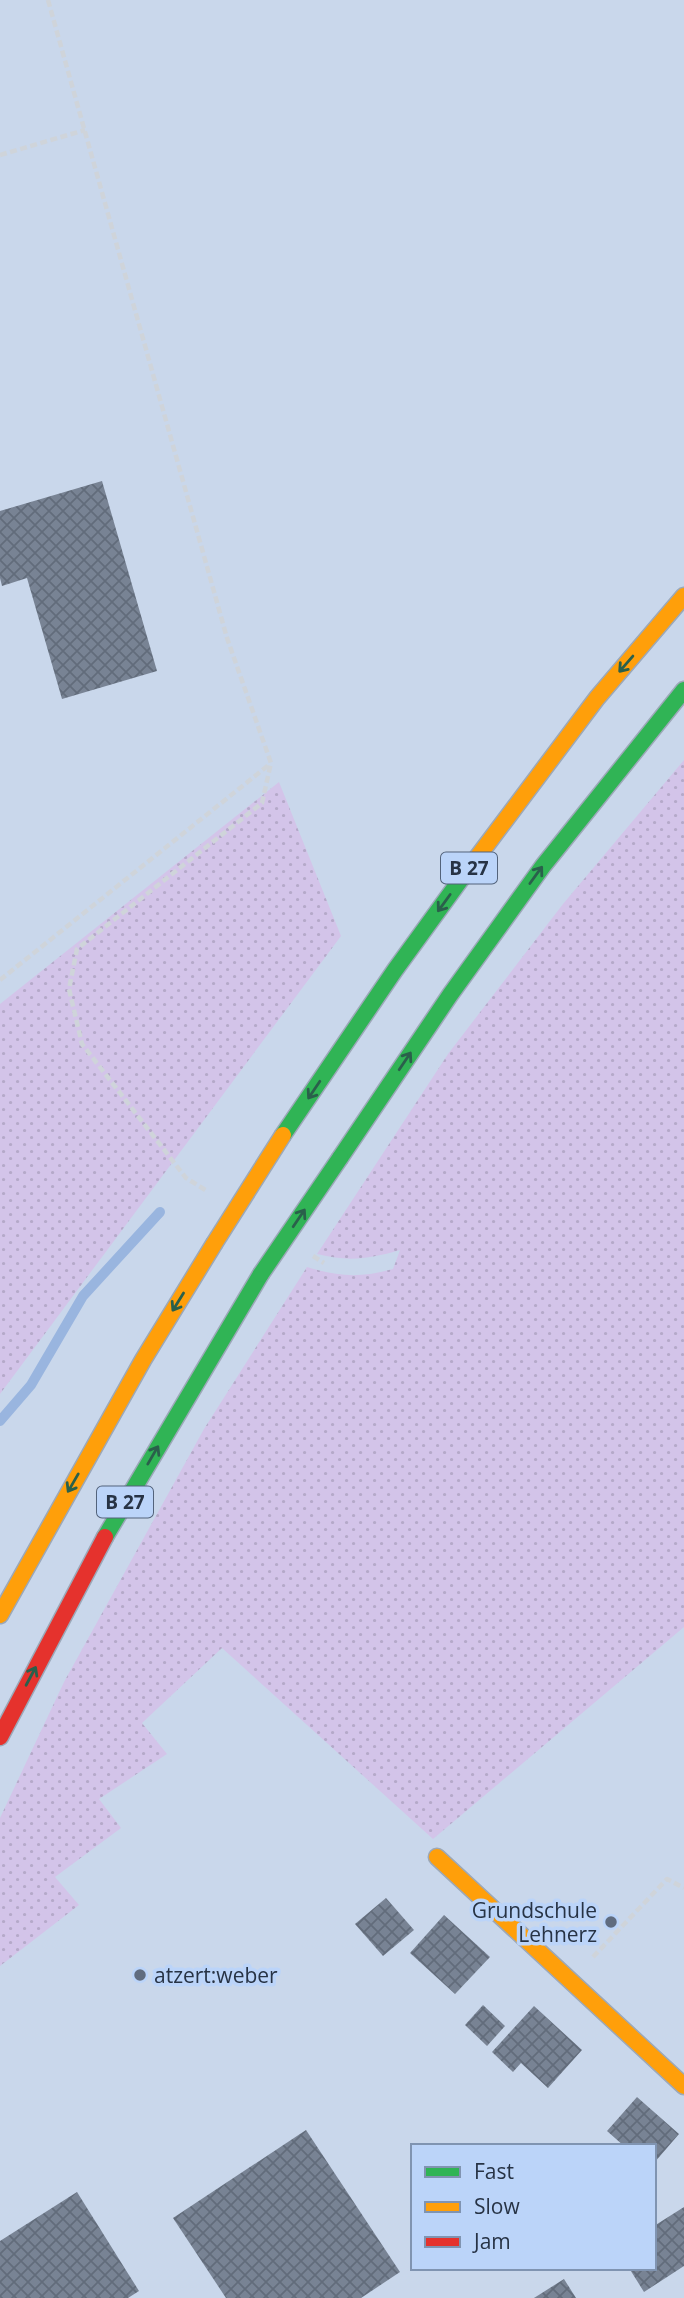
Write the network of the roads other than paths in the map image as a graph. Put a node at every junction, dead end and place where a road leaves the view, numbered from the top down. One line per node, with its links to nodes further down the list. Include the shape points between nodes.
1 (684, 596): 3 (main road, B 27, one-way to 3, bridge, via 597,698 496,831 283,1135 143,1360)
2 (684, 690): 4 (main road, B 27, one-way to 2, bridge, via 107,1533 261,1274 542,866)
3 (0, 1615)
4 (0, 1737)
5 (437, 1857): 6 (main road)
6 (684, 2086)

